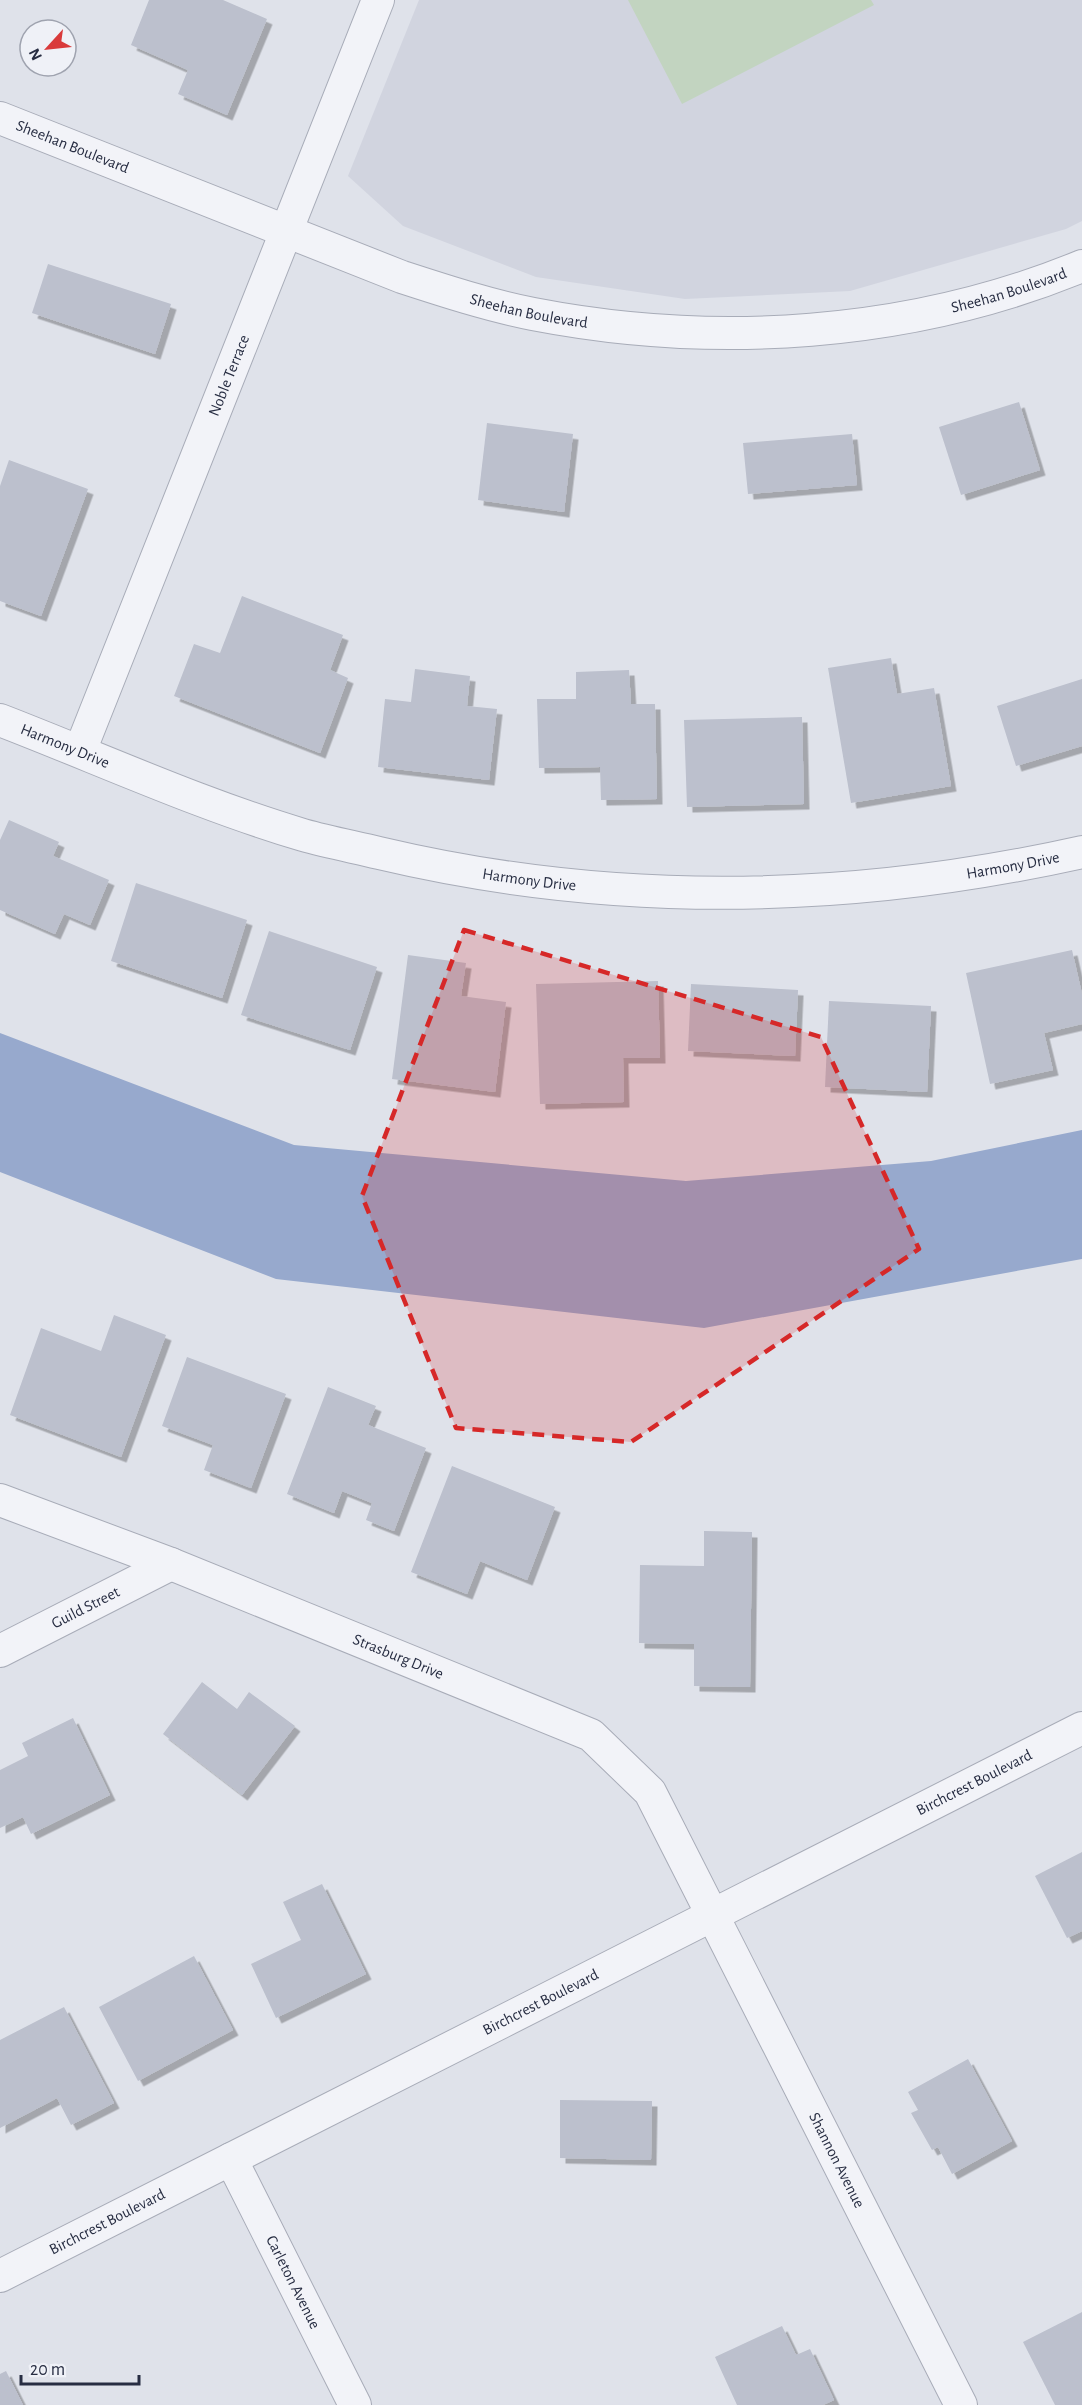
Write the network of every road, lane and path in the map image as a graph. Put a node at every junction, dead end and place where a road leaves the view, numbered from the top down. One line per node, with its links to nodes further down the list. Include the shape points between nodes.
1 (378, 0): 3 (street, Noble Terrace)
2 (0, 118): 3 (street, Sheehan Boulevard)
3 (286, 231): 4 (street, Sheehan Boulevard, via 402,277 532,314 616,327 701,333 786,332 870,323 954,307); 6 (street, Noble Terrace)
4 (1082, 266)
5 (0, 720): 6 (street, Harmony Drive)
6 (80, 751): 7 (street, Harmony Drive, via 203,802 305,835 435,866 540,883 648,892 781,893 915,882)
7 (1082, 852)
8 (0, 1500): 9 (street, Strasburg Drive)
9 (171, 1564): 10 (street, Guild Street); 12 (street, Strasburg Drive, via 591,1735 650,1792)
10 (0, 1651)
11 (1082, 1728): 12 (street, Birchcrest Boulevard)
12 (714, 1914): 13 (street, Birchcrest Boulevard); 16 (street, Shannon Avenue)
13 (231, 2159): 14 (street, Birchcrest Boulevard); 15 (street, Carleton Avenue)
14 (0, 2276)
15 (355, 2405)
16 (961, 2405)

